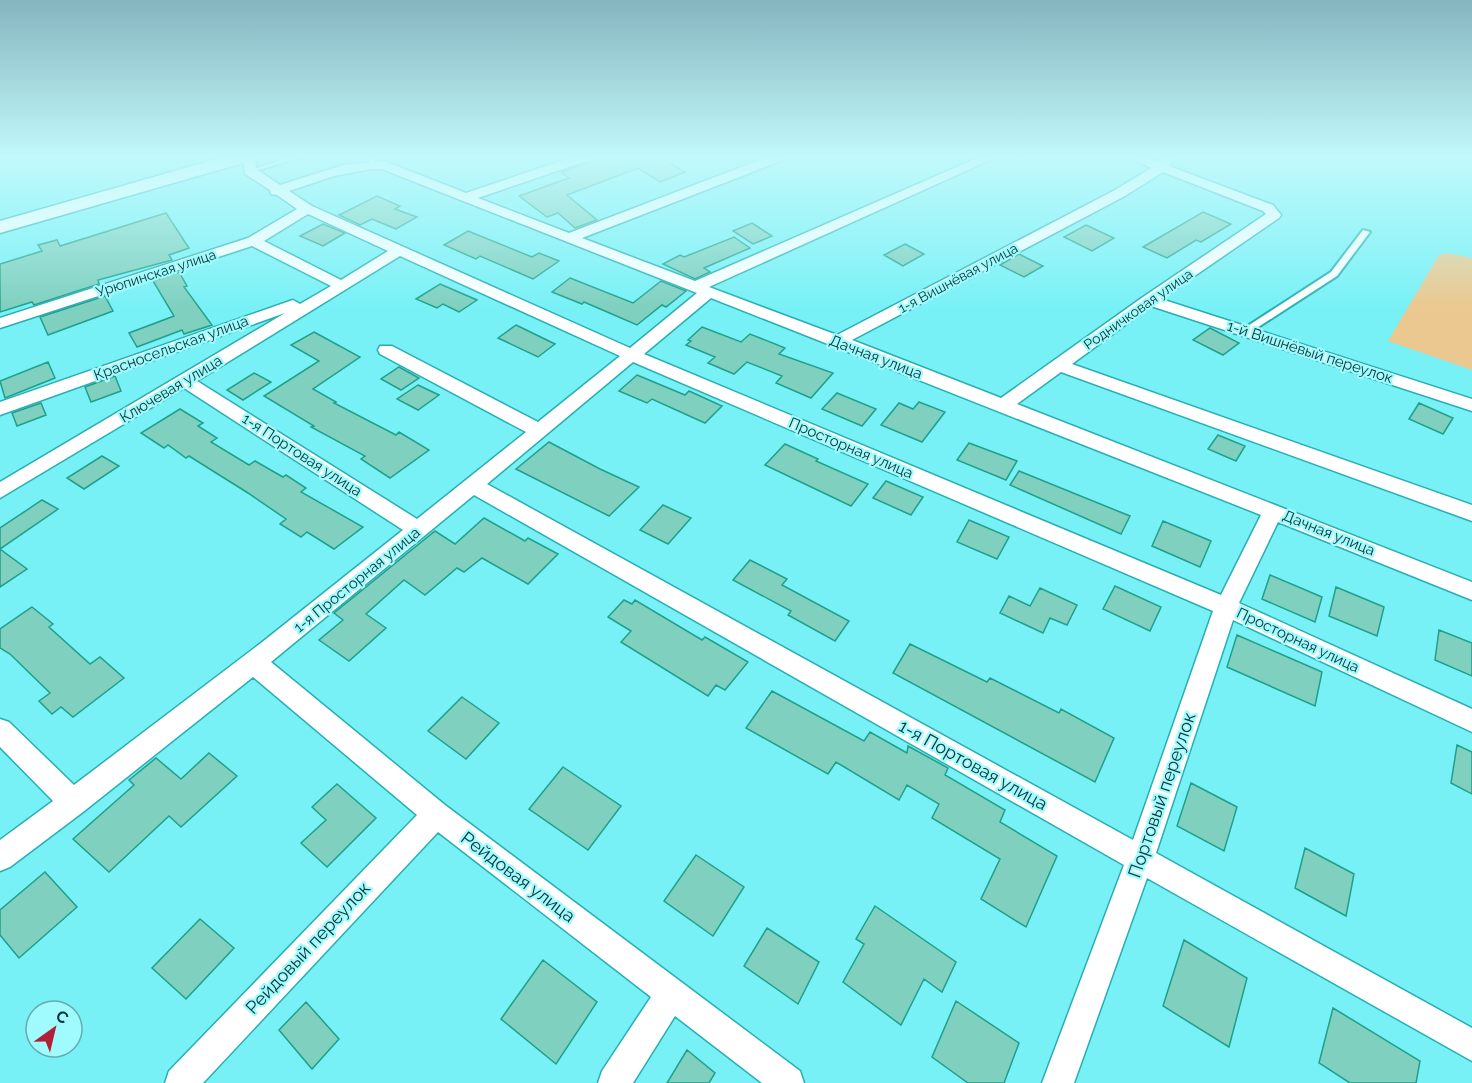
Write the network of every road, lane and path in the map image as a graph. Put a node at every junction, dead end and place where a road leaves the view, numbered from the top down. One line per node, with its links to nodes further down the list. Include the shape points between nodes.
1 (77, 207): 9 (main road)
2 (303, 207): 8 (street, Просторная улица)
3 (487, 207): 11 (street, Дачная улица)
4 (650, 207): 11 (street)
5 (883, 207): 15 (street, 1-я Просторная улица)
6 (1096, 207): 19 (street, 1-я Вишнёвая улица)
7 (1265, 207): 16 (street, Родничковая улица, via 1274,213 1273,217)
8 (307, 209): 12 (street, Урюпинская улица); 13 (street, Просторная улица)
9 (0, 227)
10 (1366, 232): 18 (lane, via 1334,274)
11 (569, 238): 15 (street, Дачная улица)
12 (253, 241): 14 (street); 17 (street, Урюпинская улица)
13 (399, 250): 14 (street); 21 (street, Просторная улица)
14 (342, 286): 23 (street, Ключевая улица); 26 (street, Красносельская улица)
15 (701, 290): 19 (street, Дачная улица); 21 (street, 1-я Просторная улица)
16 (1149, 300): 18 (street, 1-й Вишнёвый переулок); 22 (street, Родничковая улица)
17 (0, 323)
18 (1246, 332): 24 (street, 1-й Вишнёвый переулок)
19 (836, 342): 25 (street, Дачная улица)
20 (386, 350): 27 (street)
21 (632, 355): 27 (street, 1-я Просторная улица); 34 (street, Просторная улица)
22 (1058, 365): 25 (street, Родничковая улица); 31 (street)
23 (185, 381): 29 (street, Ключевая улица); 32 (street, 1-я Портовая улица)
24 (1472, 405)
25 (1002, 406): 30 (street, Дачная улица)
26 (0, 409)
27 (540, 431): 28 (street, 1-я Просторная улица)
28 (475, 486): 32 (street, 1-я Просторная улица); 41 (street, 1-я Портовая улица)
29 (0, 491)
30 (1273, 511): 33 (street, Дачная улица); 34 (street, Портовый переулок)
31 (1472, 513)
32 (418, 530): 35 (street, 1-я Просторная улица)
33 (1472, 591)
34 (1226, 607): 36 (street, Просторная улица); 41 (street, Портовый переулок)
35 (254, 663): 38 (street, 1-я Просторная улица); 39 (street, Рейдовая улица)
36 (1472, 721)
37 (0, 730): 38 (street)
38 (74, 803): 40 (street, 1-я Просторная улица)
39 (436, 813): 42 (street, Рейдовая улица); 44 (street, Рейдовый переулок)
40 (0, 857)
41 (1140, 859): 43 (street, 1-я Портовая улица); 47 (street, Портовый переулок)
42 (671, 994): 45 (street); 46 (street, Рейдовая улица)
43 (1472, 1045)
44 (181, 1083)
45 (614, 1083)
46 (788, 1083)
47 (1058, 1083)

